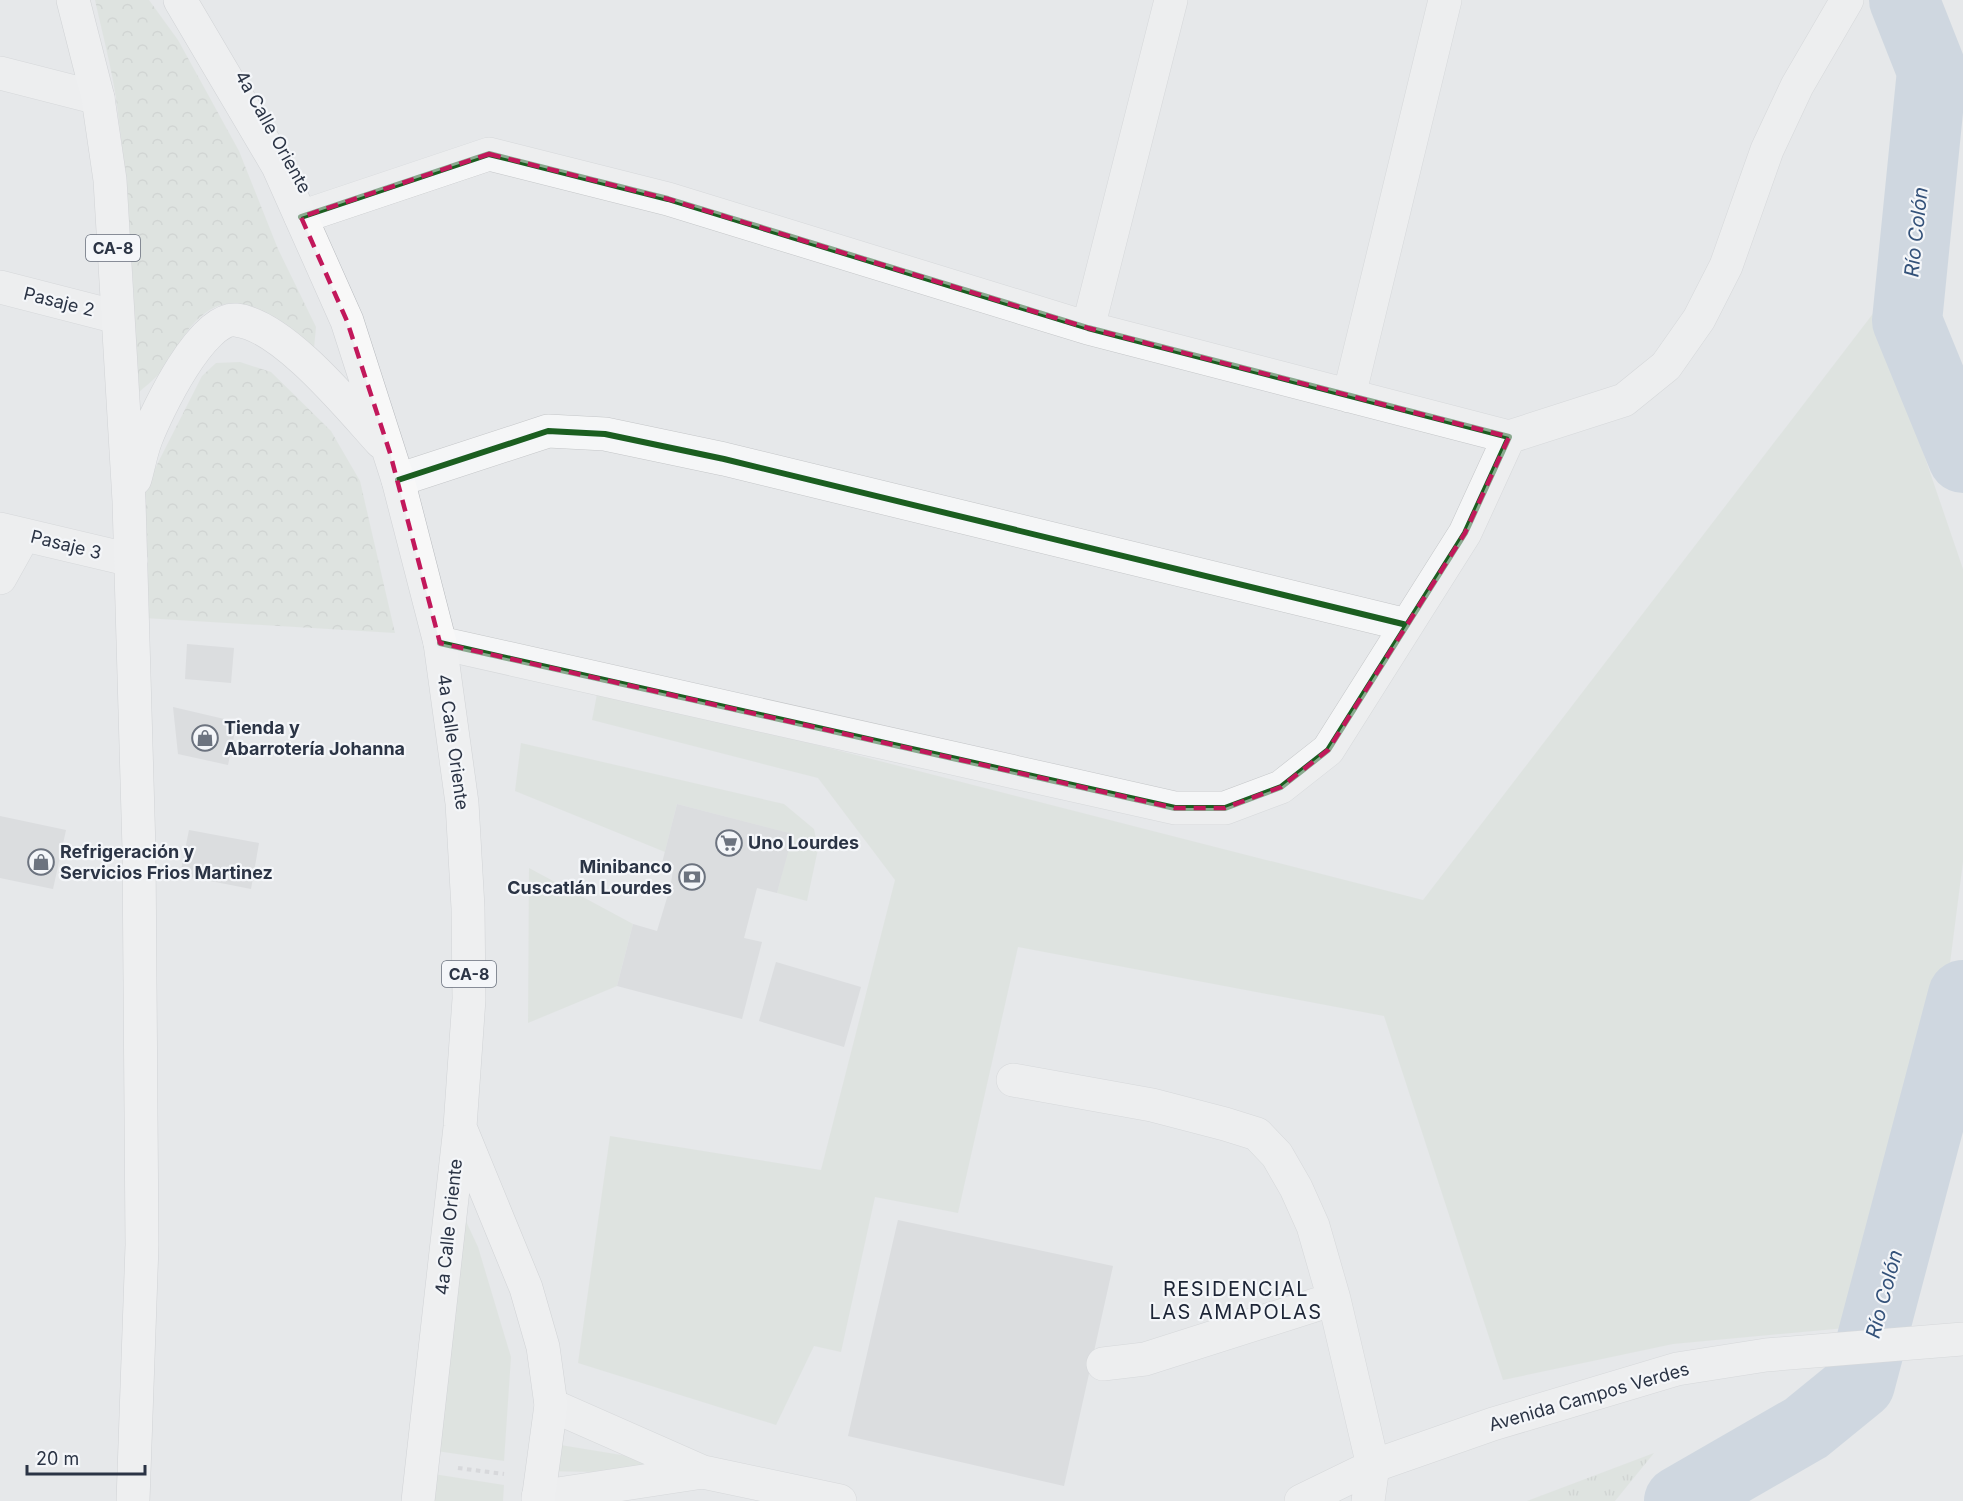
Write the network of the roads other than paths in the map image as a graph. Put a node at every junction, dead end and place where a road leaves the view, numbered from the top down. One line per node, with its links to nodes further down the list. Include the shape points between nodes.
1 (73, 0): 7 (highway, CA-8)
2 (180, 0): 8 (highway, 4a Calle Oriente / CA-8, via 278,166)
3 (1171, 0): 11 (street)
4 (1445, 0): 12 (street)
5 (1845, 1): 13 (street, via 1797,86 1767,150 1726,266 1699,319 1666,366 1624,400)
6 (0, 73): 7 (street)
7 (98, 98): 10 (highway, CA-8, via 110,180)
8 (301, 217): 11 (street, via 489,154 668,199); 14 (highway, 4a Calle Oriente / CA-8, via 347,321)
9 (0, 287): 10 (street, Pasaje 2)
10 (117, 317): 15 (highway, CA-8)
11 (1088, 328): 12 (street)
12 (1349, 396): 13 (street)
13 (1509, 437): 19 (street, via 1465,533)
14 (394, 466): 15 (highway, via 340,397 280,339 234,319 219,323 207,335 160,408 145,441); 19 (street, via 548,431 605,434 724,459); 20 (highway, 4a Calle Oriente / CA-8)
15 (129, 501): 17 (highway, CA-8)
16 (12, 532): 17 (street, Pasaje 3); 18 (street)
17 (131, 560): 30 (highway, CA-8, via 139,850 142,1245)
18 (0, 578)
19 (1407, 625): 20 (street, via 1328,750 1281,787 1225,808 1174,808)
20 (440, 643): 22 (highway, 4a Calle Oriente / CA-8, via 462,803 468,908 469,999)
21 (1013, 1080): 23 (street, via 1152,1105 1257,1134 1277,1155 1296,1188 1313,1226)
22 (460, 1127): 26 (highway, via 526,1288 543,1347); 31 (highway, 4a Calle Oriente / CA-8)
23 (1334, 1299): 25 (street, via 1145,1359); 27 (street)
24 (1963, 1339): 27 (street, Avenida Campos Verdes, via 1766,1355 1666,1372 1493,1424)
25 (1103, 1364)
26 (551, 1405): 28 (street); 29 (highway)
27 (1373, 1466): 33 (street, Avenida Campos Verdes); 34 (street)
28 (703, 1472): 29 (street); 32 (street)
29 (538, 1499)
30 (133, 1501)
31 (418, 1501)
32 (840, 1501)
33 (1301, 1501)
34 (1368, 1501)

